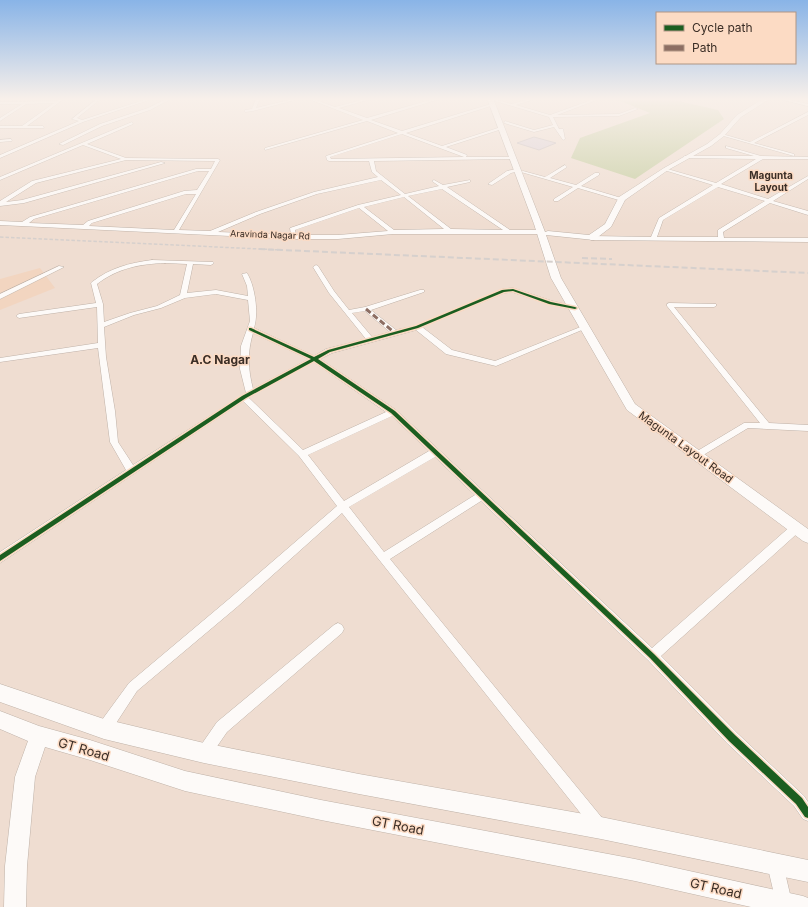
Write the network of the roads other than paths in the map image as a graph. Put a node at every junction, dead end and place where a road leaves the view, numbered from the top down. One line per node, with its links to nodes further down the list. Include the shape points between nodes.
1 (38, 140): 22 (street)
2 (69, 140): 13 (street)
3 (92, 140): 14 (street)
4 (297, 140): 19 (street)
5 (380, 140): 29 (street, via 328,156 329,160)
6 (425, 140): 16 (street)
7 (461, 140): 16 (street)
8 (507, 140): 26 (street, Magunta Layout Road)
9 (509, 140): 35 (street, Magunta Layout Road)
10 (716, 140): 23 (street)
11 (738, 140): 15 (street)
12 (758, 140): 15 (street)
13 (61, 144)
14 (84, 144): 20 (street); 28 (street)
15 (751, 144): 18 (street)
16 (443, 147): 25 (street)
17 (728, 147): 24 (street)
18 (769, 148): 24 (street); 27 (street)
19 (267, 149)
20 (63, 153): 21 (street); 40 (street)
21 (69, 154)
22 (0, 157)
23 (685, 157): 24 (street); 33 (street)
24 (759, 157): 27 (street); 44 (street)
25 (470, 158): 26 (street); 29 (street)
26 (512, 158): 35 (street, Magunta Layout Road)
27 (806, 158)
28 (126, 159): 30 (street); 31 (street); 52 (street, via 34,182)
29 (371, 159): 38 (street, via 374,172)
30 (173, 160): 34 (street, via 218,160); 52 (street, via 22,202)
31 (102, 161)
32 (565, 166): 39 (street)
33 (666, 169): 44 (street); 49 (street)
34 (212, 170): 47 (street); 56 (street, via 198,170 32,218)
35 (520, 171): 39 (street); 43 (street, via 509,172); 63 (street, Magunta Layout Road)
36 (597, 174): 46 (street)
37 (808, 177): 51 (street)
38 (382, 178): 48 (street); 62 (street, via 316,193)
39 (546, 178): 46 (street)
40 (0, 179)
41 (434, 181): 45 (street)
42 (468, 182): 45 (street)
43 (490, 184)
44 (718, 185): 51 (street); 66 (street, via 661,219)
45 (443, 187): 48 (street); 60 (street)
46 (578, 187): 49 (street); 50 (street)
47 (199, 192): 57 (street, via 186,192 90,222); 58 (street)
48 (405, 196): 53 (street); 59 (street)
49 (622, 199): 65 (street, via 608,225)
50 (556, 200)
51 (770, 202): 54 (street); 67 (street, via 720,231)
52 (0, 204)
53 (360, 206): 61 (street); 64 (street, via 292,229)
54 (808, 213)
55 (0, 223): 56 (street, Aravinda Nagar Rd)
56 (23, 224): 57 (street, Aravinda Nagar Rd)
57 (84, 227): 58 (street, Aravinda Nagar Rd)
58 (176, 231): 62 (street, Aravinda Nagar Rd)
59 (450, 231): 60 (street, Aravinda Nagar Rd); 61 (street, Aravinda Nagar Rd)
60 (508, 231): 63 (street, Aravinda Nagar Rd)
61 (393, 232): 64 (street, Aravinda Nagar Rd, via 338,237)
62 (210, 233): 64 (street, Aravinda Nagar Rd)
63 (544, 233): 65 (street); 80 (street, Magunta Layout Road, via 556,278)
64 (294, 237)
65 (591, 238): 66 (street)
66 (654, 238): 67 (street)
67 (721, 239): 68 (street)
68 (806, 239)
69 (190, 262): 70 (street); 75 (street); 78 (street, via 143,264 104,273 94,283)
70 (211, 263)
71 (61, 266): 76 (street)
72 (316, 266): 82 (street, via 331,292)
73 (245, 274): 77 (street, via 250,286)
74 (422, 291): 81 (street)
75 (183, 296): 77 (street, via 216,292); 84 (street, via 159,307)
76 (0, 297)
77 (251, 300): 87 (street, via 253,321)
78 (100, 304): 83 (street); 84 (street)
79 (714, 306): 95 (street, via 669,305)
80 (575, 308): 85 (street, via 508,290); 86 (street, Magunta Layout Road)
81 (366, 309): 82 (street); 88 (street)
82 (347, 312): 89 (street)
83 (20, 316)
84 (101, 326): 90 (street)
85 (417, 327): 86 (street, via 449,352 496,364); 88 (street)
86 (585, 327): 99 (street, Magunta Layout Road, via 631,407)
87 (250, 329): 91 (street); 93 (street, via 245,346)
88 (395, 333): 89 (street)
89 (370, 339): 91 (street, via 329,351)
90 (102, 345): 92 (street); 100 (street, via 114,442)
91 (315, 359): 93 (street); 94 (street)
92 (0, 360)
93 (247, 396): 98 (street); 100 (street)
94 (393, 412): 97 (street); 98 (street)
95 (767, 426): 96 (street); 99 (street, via 747,425)
96 (808, 428)
97 (435, 452): 101 (street); 102 (street)
98 (302, 454): 102 (street)
99 (697, 455): 103 (street, Magunta Layout Road)
100 (132, 471): 105 (street)
101 (482, 495): 106 (street); 108 (street)
102 (343, 506): 106 (street); 111 (street, via 133,687)
103 (796, 528): 104 (street, Magunta Layout Road); 108 (street)
104 (808, 536)
105 (0, 558)
106 (383, 558): 115 (street)
107 (338, 629): 113 (street, via 222,727)
108 (652, 656): 114 (street, via 732,738 799,801)
109 (0, 693): 111 (street)
110 (0, 720): 112 (street, GT Road)
111 (104, 729): 113 (street)
112 (39, 736): 118 (street, GT Road, via 185,781 321,810 635,870); 119 (street, via 25,777 16,866)
113 (204, 753): 115 (street)
114 (808, 814)
115 (601, 828): 116 (street)
116 (775, 864): 117 (street); 118 (street)
117 (808, 871)
118 (791, 906)
119 (16, 907)

